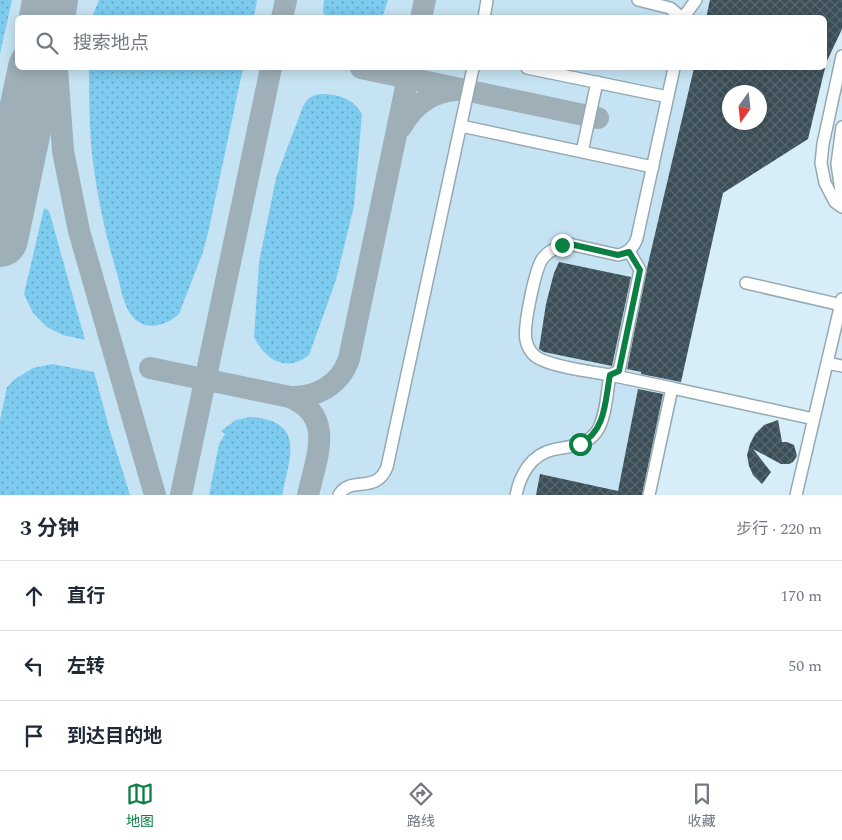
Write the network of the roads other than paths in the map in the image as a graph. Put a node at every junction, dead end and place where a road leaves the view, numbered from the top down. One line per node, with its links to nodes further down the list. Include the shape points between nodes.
1 (487, 0): 4 (street)
2 (638, 0): 5 (street, via 670,8)
3 (696, 0): 6 (street)
4 (484, 15)
5 (679, 15)
6 (684, 15)
7 (842, 56): 21 (street, via 821,163 825,183 835,202)
8 (473, 70): 14 (street)
9 (538, 70): 11 (street)
10 (674, 70): 13 (street)
11 (597, 82): 13 (street); 17 (street)
12 (842, 87): 20 (street, via 829,147 832,180)
13 (668, 97): 18 (street)
14 (461, 126): 17 (street); 31 (street, via 387,468 380,480 351,485)
15 (842, 127): 20 (street, via 837,164)
16 (842, 151): 19 (street)
17 (582, 152): 18 (street)
18 (653, 167): 22 (street, via 637,238)
19 (842, 170)
20 (842, 199)
21 (842, 207)
22 (629, 252): 27 (street, via 640,270 619,371); 27 (street, via 618,255 570,244 549,252 538,265 525,324 528,349 540,360)
23 (746, 283): 24 (street)
24 (841, 302): 25 (street)
25 (827, 363): 26 (street); 29 (street)
26 (842, 366)
27 (610, 375): 28 (street); 32 (street, via 597,431 580,444 552,450 534,460 522,475)
28 (672, 388): 29 (street); 33 (street)
29 (814, 419): 30 (street)
30 (797, 494)
31 (339, 495)
32 (516, 495)
33 (649, 495)

